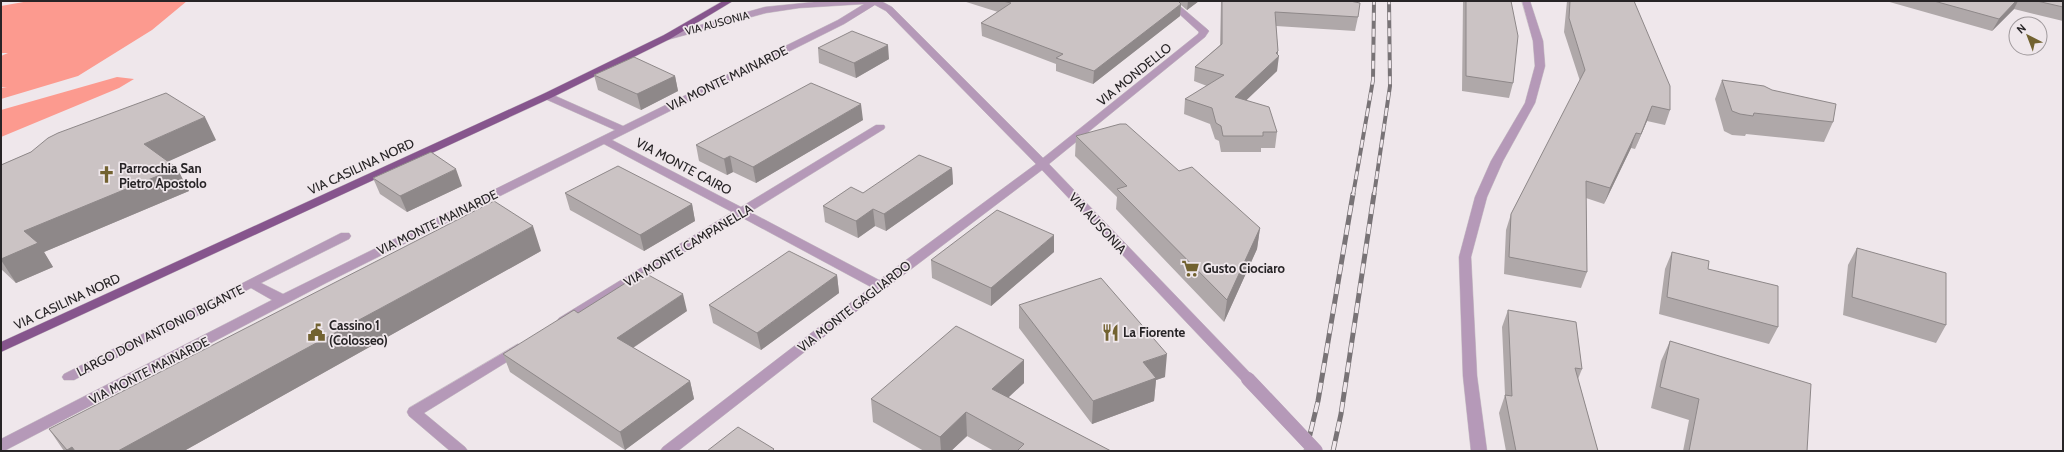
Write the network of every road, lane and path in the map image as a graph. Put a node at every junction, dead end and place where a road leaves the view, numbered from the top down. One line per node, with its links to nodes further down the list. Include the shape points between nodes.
1 (729, 1): 6 (main road, VIA CASILINA NORD)
2 (875, 1): 5 (street, VIA AUSONIA); 9 (street, VIA MONTE MAINARDE, via 841,22); 11 (street, VIA AUSONIA, via 889,9)
3 (1169, 1): 11 (street, VIA MONDELLO, via 1199,25 1204,31 1202,35)
4 (1526, 1): 25 (street, via 1538,40 1540,66 1530,103 1497,161 1481,197 1465,257 1470,376)
5 (836, 2): 6 (street, VIA AUSONIA, via 765,10)
6 (667, 37): 7 (main road, VIA CASILINA NORD)
7 (547, 96): 9 (street, VIA MONTE CAIRO); 19 (main road, VIA CASILINA NORD)
8 (880, 126): 12 (street, VIA MONTE CAMPANELLA)
9 (623, 130): 10 (street, VIA MONTE MAINARDE)
10 (603, 140): 12 (street, VIA MONTE CAIRO); 16 (street, VIA MONTE MAINARDE)
11 (1043, 164): 15 (street, VIA MONTE GAGLIARDO); 24 (street, VIA AUSONIA, bridge)
12 (742, 212): 15 (street, VIA MONTE CAIRO); 17 (street, VIA MONTE CAMPANELLA)
13 (345, 236): 14 (street, LARGO DON ANTONIO BIGANTE)
14 (251, 283): 16 (street, LARGO DON ANTONIO BIGANTE); 20 (street, LARGO DON ANTONIO BIGANTE)
15 (880, 286): 23 (street, VIA MONTE GAGLIARDO)
16 (283, 300): 21 (street, VIA MONTE MAINARDE)
17 (555, 326)
18 (528, 342): 22 (street, via 414,412)
19 (1, 346)
20 (69, 377)
21 (1, 446)
22 (460, 451)
23 (668, 451)
24 (1316, 451)
25 (1479, 451)

